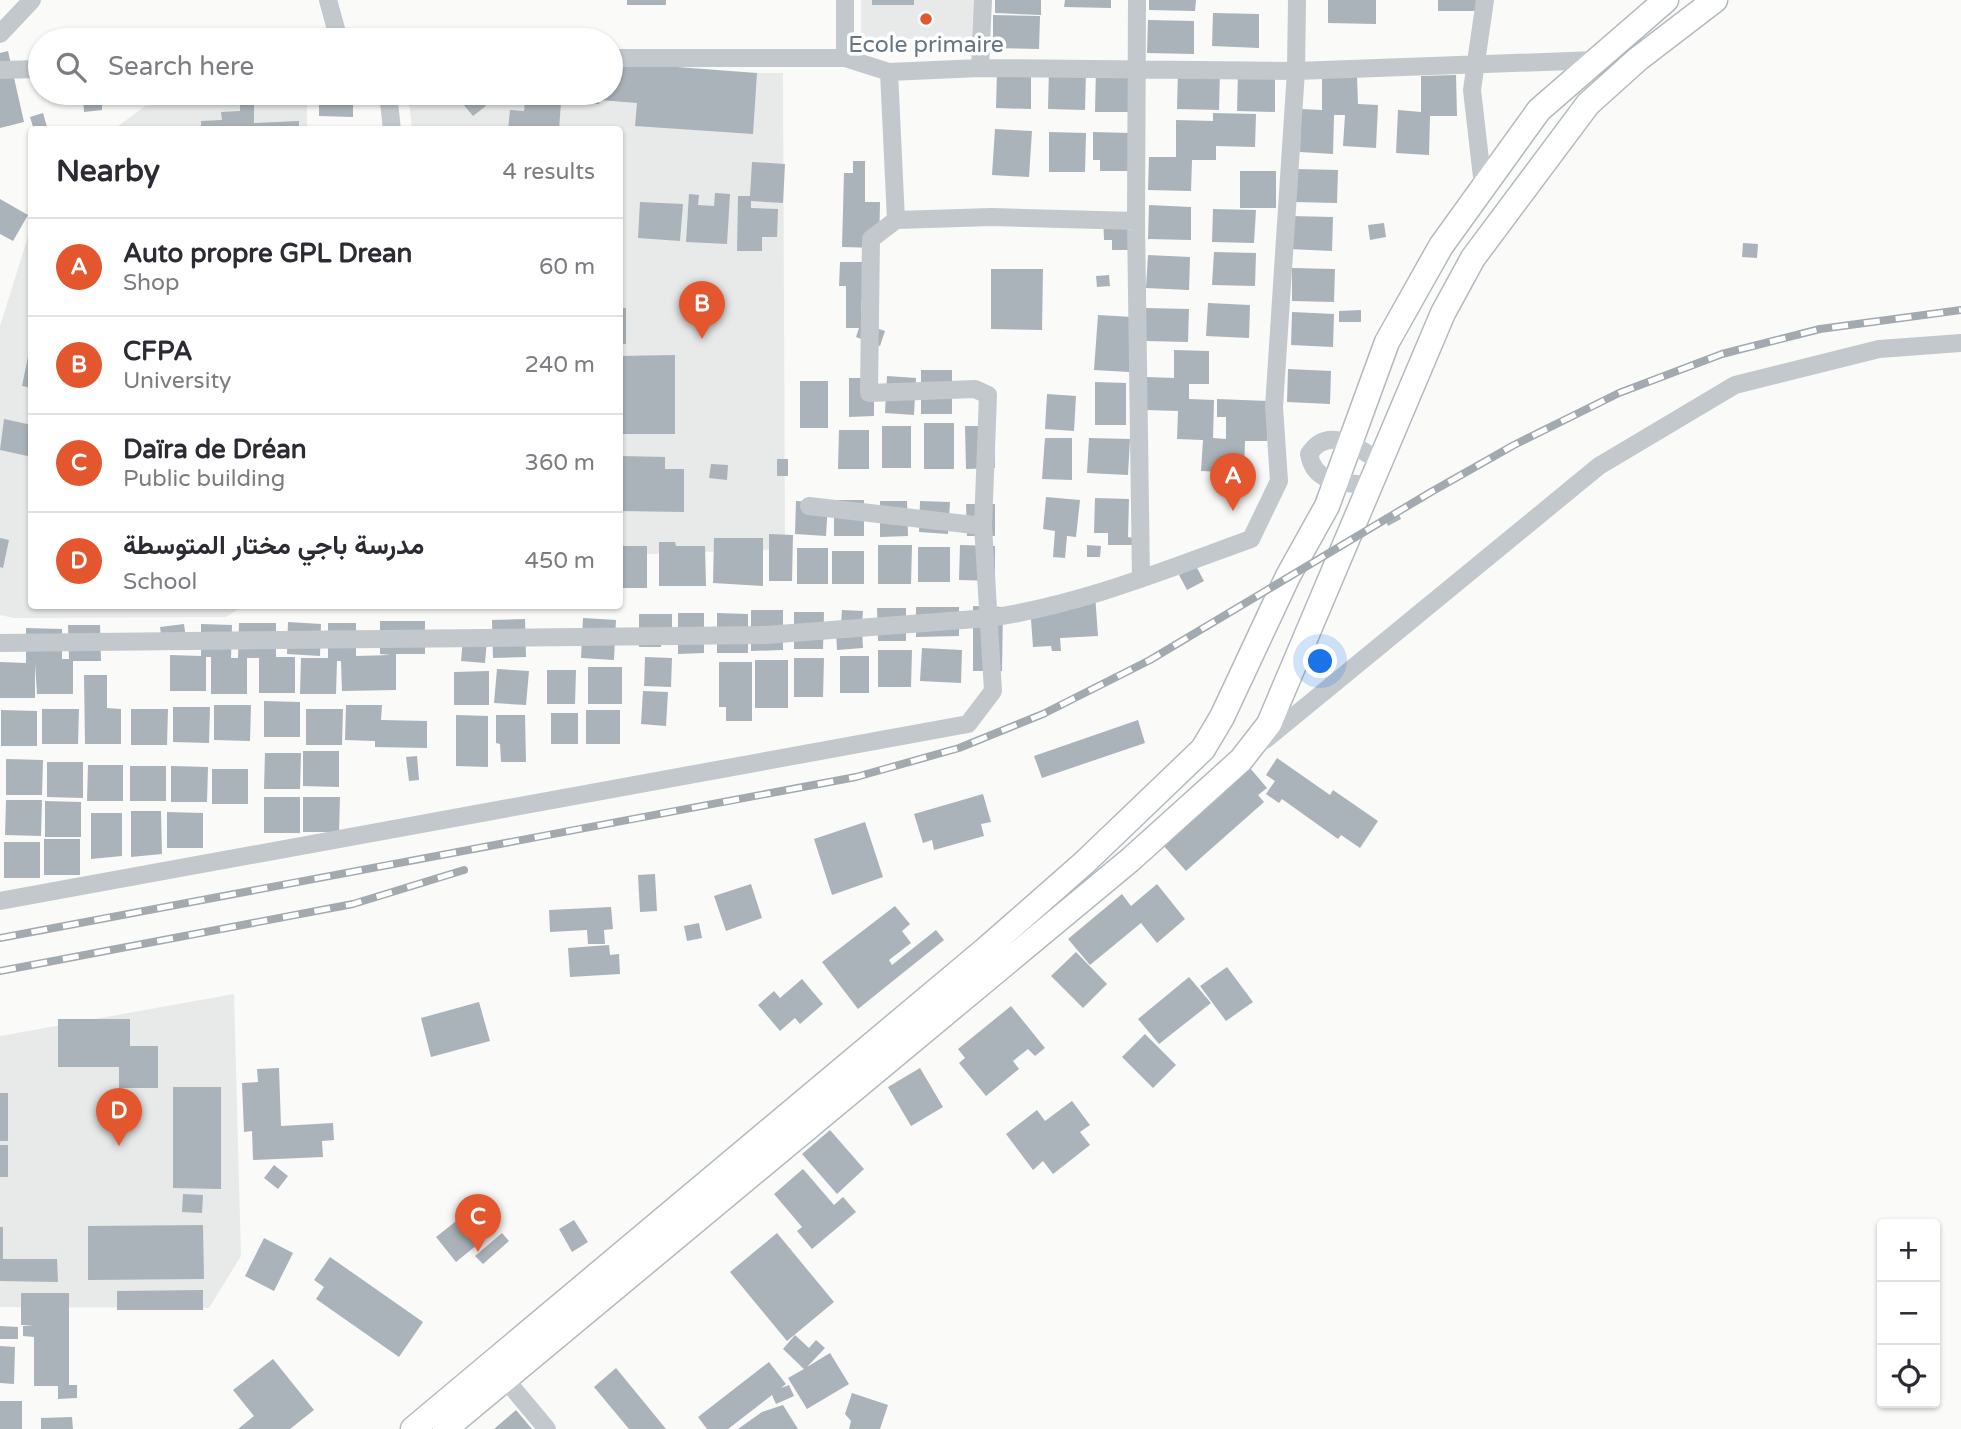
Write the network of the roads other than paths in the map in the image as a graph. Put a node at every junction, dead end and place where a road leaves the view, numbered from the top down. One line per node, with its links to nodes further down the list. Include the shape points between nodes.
1 (32, 0): 11 (street)
2 (328, 0): 10 (street)
3 (845, 0): 13 (street)
4 (983, 0): 16 (street)
5 (1137, 0): 17 (street)
6 (1297, 0): 20 (street)
7 (1485, 0): 15 (street)
8 (1666, 0): 14 (main road)
9 (1715, 0): 31 (main road, via 1588,104 1527,182 1473,258 1443,313)
10 (336, 28)
11 (0, 34)
12 (623, 58): 13 (street)
13 (845, 58): 21 (street)
14 (1596, 60): 15 (street); 24 (main road, via 1539,110)
15 (1475, 64): 20 (street); 24 (street, via 1472,90)
16 (980, 68): 17 (street); 21 (street)
17 (1136, 68): 20 (street); 26 (street)
18 (28, 69): 19 (street)
19 (0, 70)
20 (1296, 71): 30 (street, via 1274,407)
21 (889, 72): 25 (street)
22 (389, 105): 23 (street)
23 (392, 126)
24 (1483, 186): 28 (main road, via 1441,246 1387,342)
25 (896, 220): 26 (street); 35 (street, via 871,239 869,393 975,389 988,395)
26 (1136, 222): 36 (street)
27 (1961, 343): 39 (street, via 1879,349 1735,385 1599,466)
28 (1350, 443): 29 (street, via 1332,438 1315,444); 31 (street); 32 (main road)
29 (1309, 454): 30 (street); 32 (street, via 1311,468)
30 (1278, 457): 36 (street, via 1279,481 1251,539)
31 (1379, 461): 33 (main road)
32 (1336, 483): 33 (street); 42 (main road, via 1222,716 1203,749 1175,778 986,949)
33 (1369, 485): 39 (main road, via 1269,724)
34 (809, 506): 35 (street)
35 (983, 526): 37 (street)
36 (1142, 579): 37 (street, via 1023,613)
37 (989, 618): 38 (street, via 766,635); 40 (street, via 993,691 968,724)
38 (0, 643)
39 (1241, 760): 41 (main road, via 1130,860)
40 (0, 901)
41 (506, 1380): 43 (main road); 44 (street)
42 (414, 1429)
43 (445, 1429)
44 (547, 1429)

